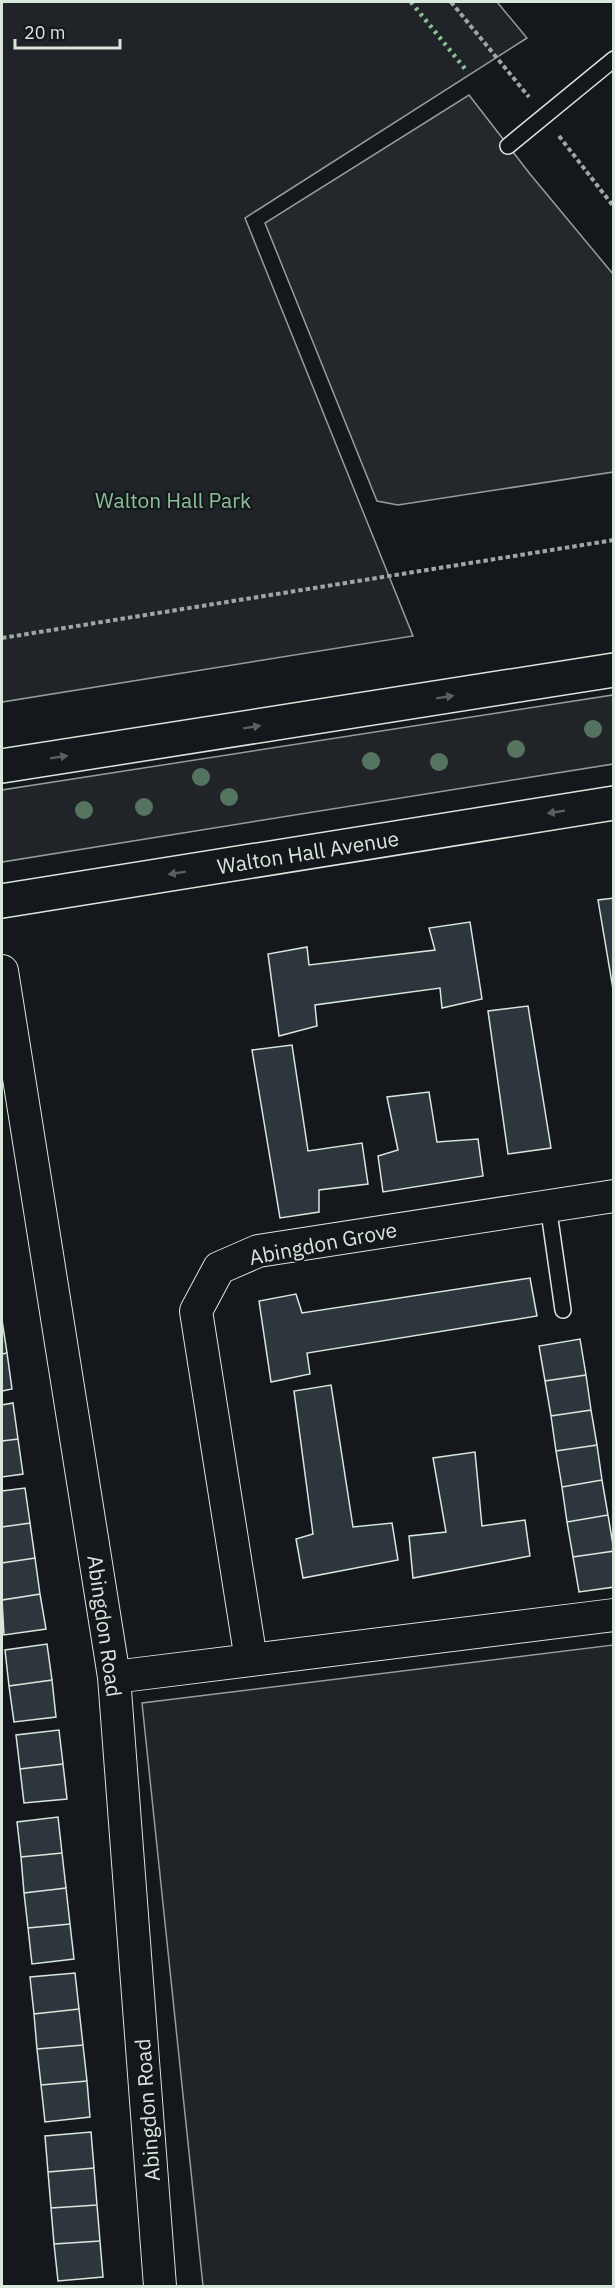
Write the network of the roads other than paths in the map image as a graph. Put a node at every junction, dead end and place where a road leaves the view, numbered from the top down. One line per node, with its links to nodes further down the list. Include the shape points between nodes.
1 (614, 59): 2 (lane)
2 (508, 146)
3 (614, 670): 4 (highway, one-way to 3)
4 (2, 766)
5 (614, 803): 6 (highway, Walton Hall Avenue, one-way to 6)
6 (2, 901)
7 (2, 970): 13 (street, Abingdon Road)
8 (614, 1196): 9 (street, Abingdon Grove)
9 (548, 1205): 10 (lane); 12 (street, Abingdon Grove, via 258,1251 219,1268 196,1311)
10 (563, 1310)
11 (614, 1615): 12 (street)
12 (251, 1660): 13 (street)
13 (114, 1677): 14 (street, Abingdon Road)
14 (160, 2286)

